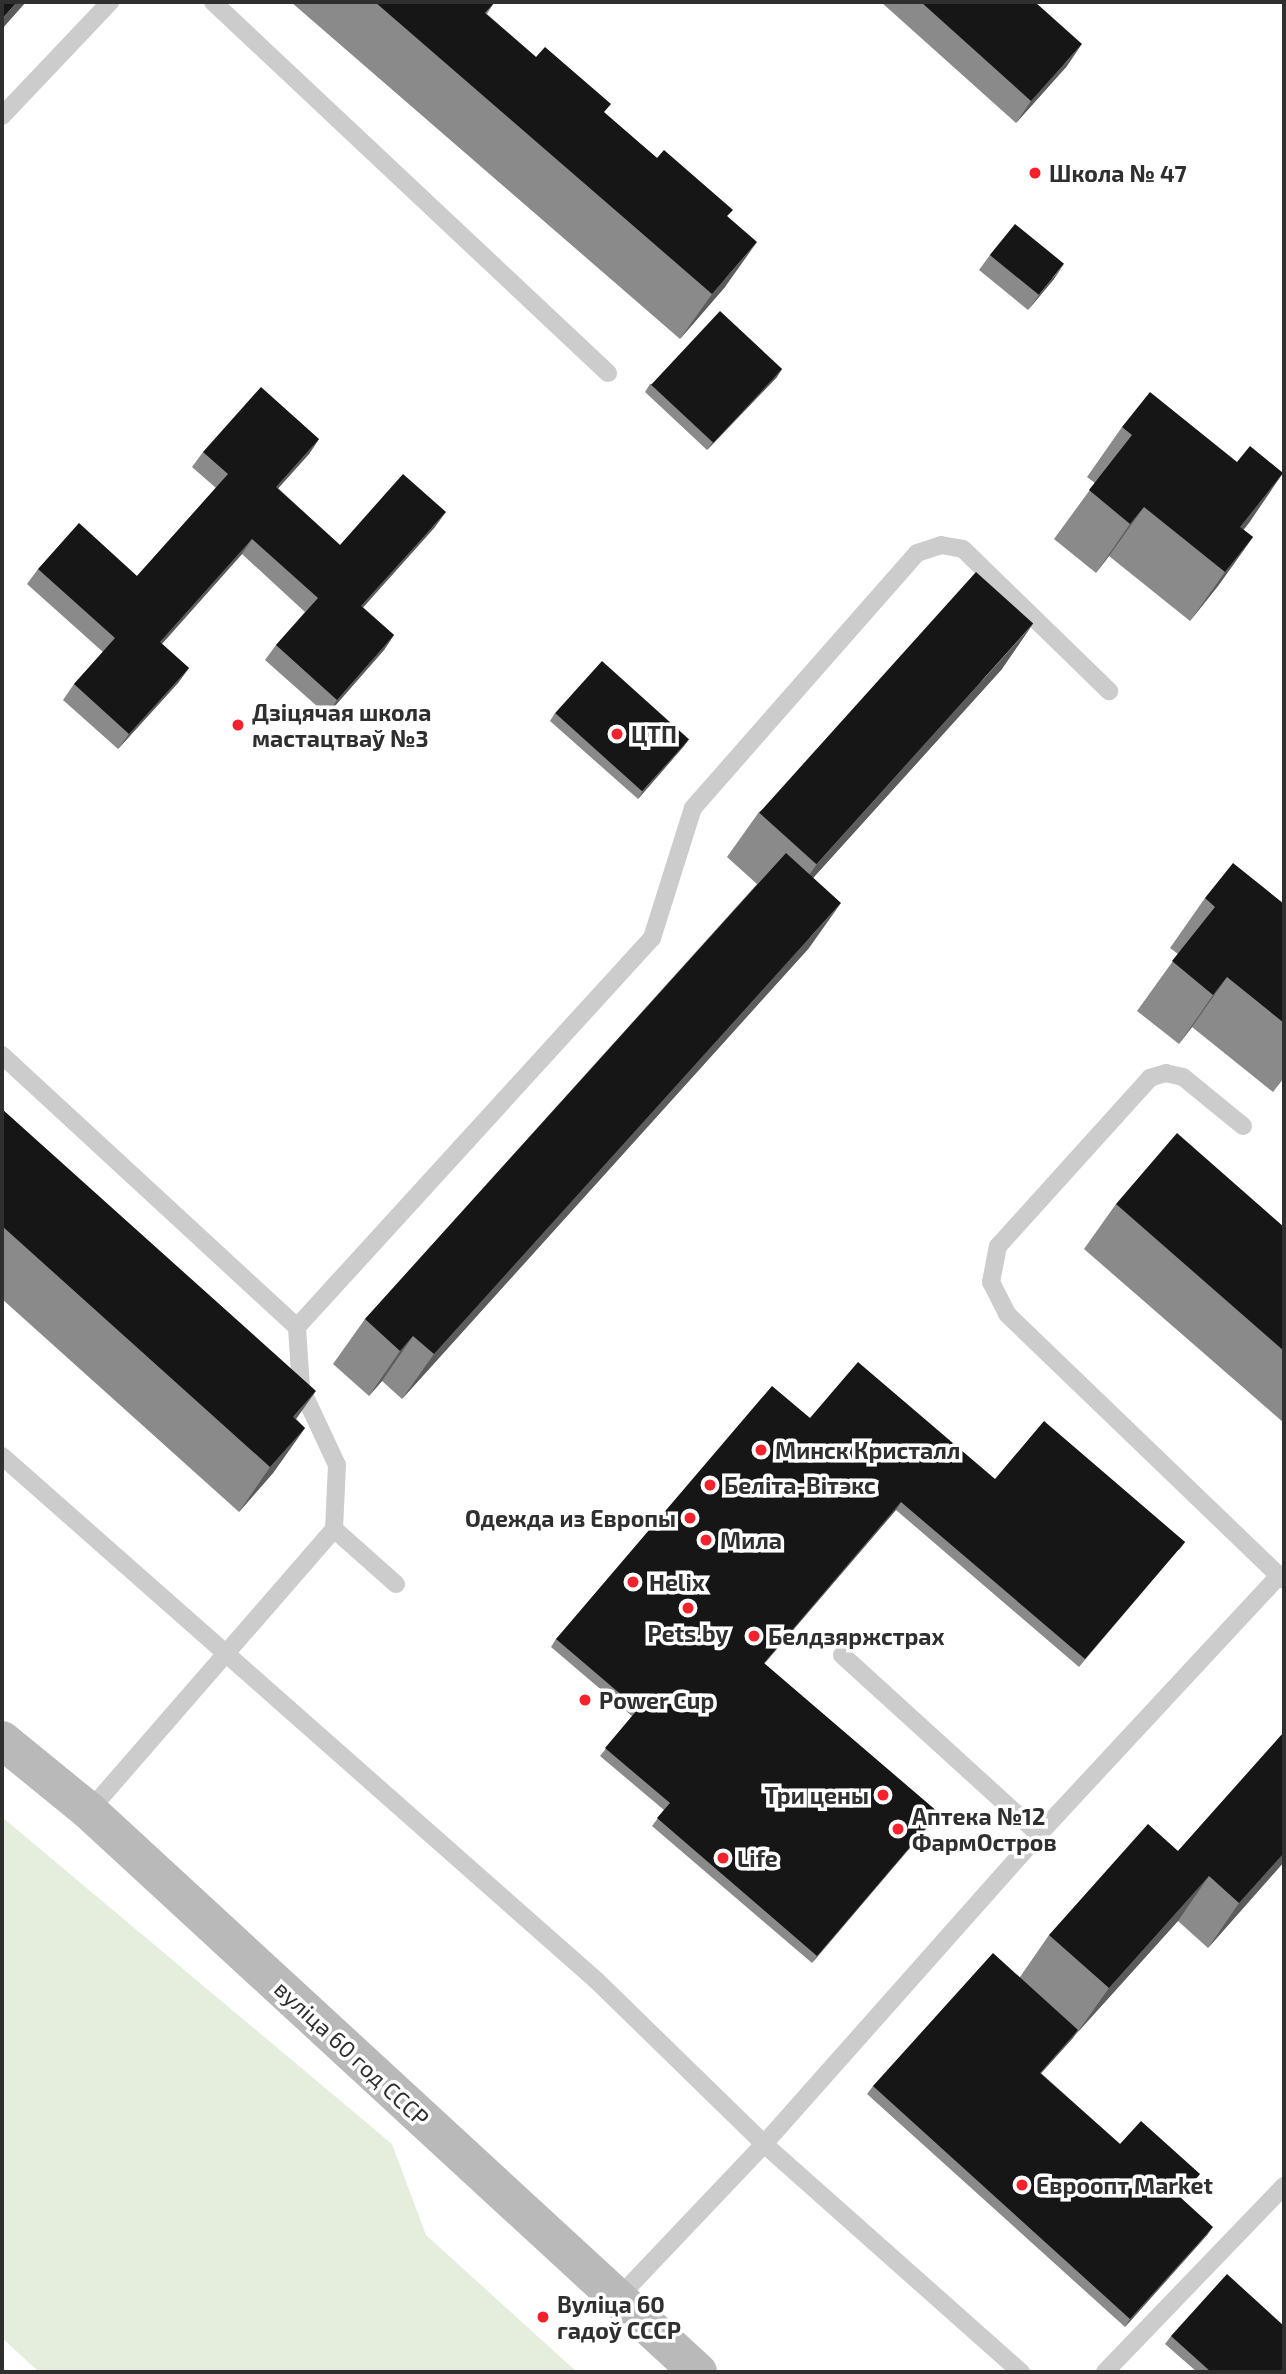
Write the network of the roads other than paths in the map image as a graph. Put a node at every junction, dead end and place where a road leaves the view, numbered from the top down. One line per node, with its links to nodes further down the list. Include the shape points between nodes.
1 (110, 2): 3 (lane)
2 (213, 2): 4 (lane)
3 (2, 116)
4 (608, 373)
5 (1109, 691): 8 (lane, via 963,549 941,545 917,552 693,807 652,938)
6 (2, 1055): 8 (lane)
7 (1243, 1126): 11 (lane, via 1183,1077 1166,1073 1150,1078 998,1246 991,1282 1007,1314)
8 (297, 1326): 10 (lane, via 301,1388 337,1465)
9 (2, 1455): 14 (lane)
10 (334, 1529): 12 (lane); 14 (lane)
11 (1282, 1578): 17 (lane)
12 (396, 1584)
13 (842, 1655): 17 (lane)
14 (225, 1656): 16 (lane); 18 (lane, via 596,1980)
15 (2, 1740): 16 (main road, вуліца 60 год СССР)
16 (89, 1811): 20 (main road, вуліца 60 год СССР)
17 (1039, 1834): 18 (lane)
18 (764, 2144): 20 (lane); 22 (lane)
19 (1284, 2186): 23 (lane)
20 (618, 2298): 21 (main road, вуліца 60 год СССР)
21 (698, 2372)
22 (1021, 2372)
23 (1105, 2372)

